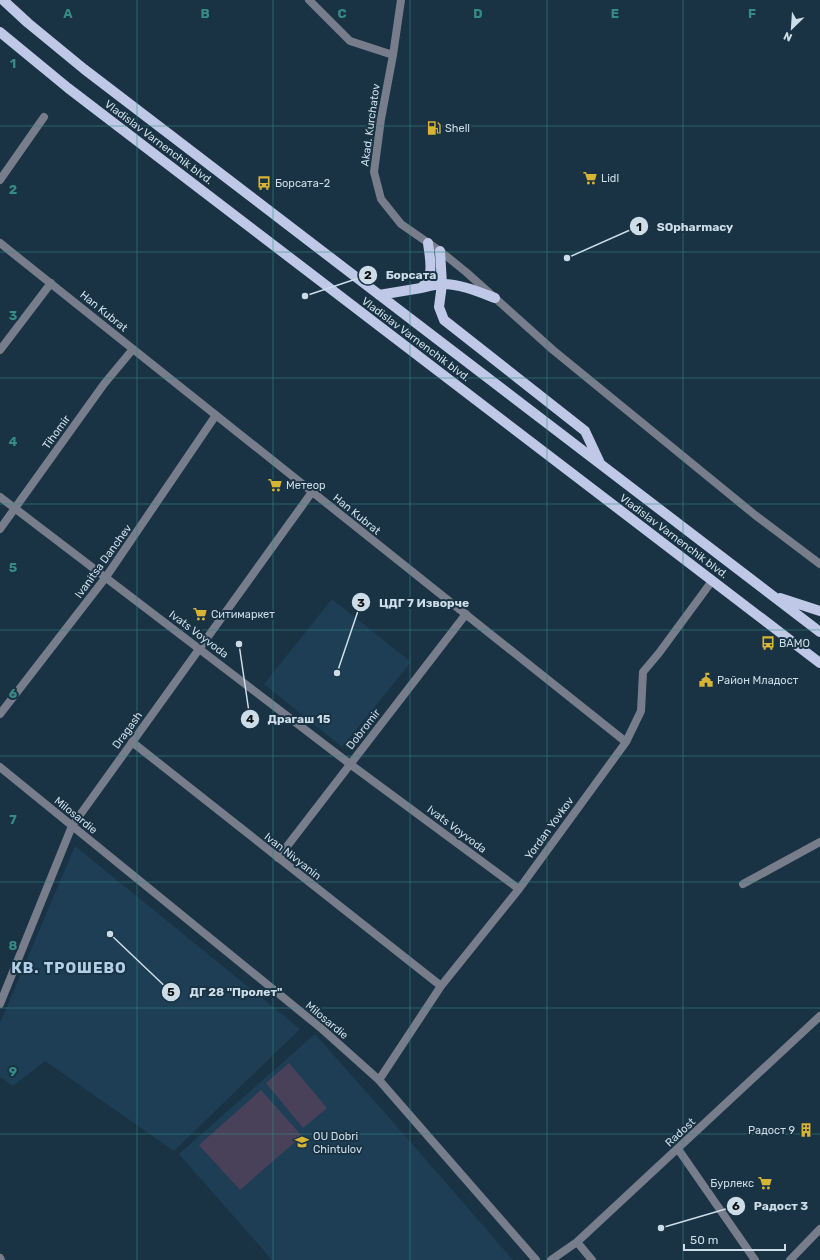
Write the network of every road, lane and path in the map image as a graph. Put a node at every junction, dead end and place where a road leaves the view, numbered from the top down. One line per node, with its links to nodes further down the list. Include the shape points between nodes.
1 (3, 0): 14 (main road, Vladislav Varnenchik blvd., via 84,69)
2 (309, 0): 5 (street, via 350,41)
3 (401, 0): 5 (street, Akad. Kurchatov)
4 (0, 32): 26 (main road, Vladislav Varnenchik blvd., via 68,88)
5 (393, 55): 9 (street, Akad. Kurchatov, via 374,172 381,199 401,224)
6 (44, 117): 7 (street)
7 (0, 180)
8 (0, 243): 11 (street, Han Kubrat)
9 (428, 243): 10 (street, Akad. Kurchatov); 13 (main road, via 430,274 428,281)
10 (440, 251): 12 (main road); 15 (street, Akad. Kurchatov)
11 (51, 283): 16 (street, Han Kubrat); 17 (street)
12 (442, 284): 13 (main road); 15 (main road, via 459,286); 19 (main road, via 439,307 444,320 585,431)
13 (420, 288): 14 (main road)
14 (379, 295): 19 (main road, Vladislav Varnenchik blvd.)
15 (495, 298): 24 (street, Akad. Kurchatov, via 581,373)
16 (133, 349): 18 (street, Han Kubrat); 22 (street, Tihomir, via 104,384)
17 (0, 350)
18 (216, 415): 20 (street, Han Kubrat); 25 (street, Ivanitsa Danchev)
19 (601, 465): 27 (main road, Vladislav Varnenchik blvd.)
20 (312, 492): 29 (street, Han Kubrat); 31 (street, Dragash)
21 (0, 496): 22 (street, Ivats Voyvoda)
22 (16, 508): 23 (street, Tihomir); 25 (street, Ivats Voyvoda)
23 (0, 529)
24 (820, 564)
25 (106, 577): 31 (street, Ivats Voyvoda); 33 (street, Ivanitsa Danchev)
26 (712, 581): 32 (main road, Vladislav Varnenchik blvd.); 35 (street, Yordan Yovkov, via 643,672 641,712)
27 (772, 596): 28 (main road); 30 (main road, Vladislav Varnenchik blvd.)
28 (820, 611)
29 (466, 614): 35 (street, Han Kubrat); 36 (street, Dobromir)
30 (820, 632)
31 (199, 648): 34 (street, Dragash); 36 (street, Ivats Voyvoda)
32 (820, 663)
33 (0, 714)
34 (132, 742): 38 (street, Dragash); 40 (street, Ivan Nivyanin)
35 (626, 742): 42 (street, Yordan Yovkov)
36 (350, 764): 40 (street, Dobromir); 42 (street, Ivats Voyvoda)
37 (0, 767): 38 (street, Milosardie)
38 (72, 826): 44 (street, Dragash); 46 (street, Milosardie, via 322,1029)
39 (820, 842): 41 (street)
40 (278, 858): 43 (street, Ivan Nivyanin)
41 (743, 884)
42 (519, 889): 43 (street, Yordan Yovkov)
43 (441, 986): 46 (street, Yordan Yovkov)
44 (0, 1004)
45 (820, 1016): 47 (street, Radost)
46 (379, 1080): 50 (street, Milosardie)
47 (678, 1149): 49 (street, Radost); 53 (street)
48 (820, 1229): 54 (street)
49 (576, 1242): 51 (street, Radost); 52 (street)
50 (536, 1260)
51 (551, 1260)
52 (592, 1260)
53 (755, 1260)
54 (790, 1260)

